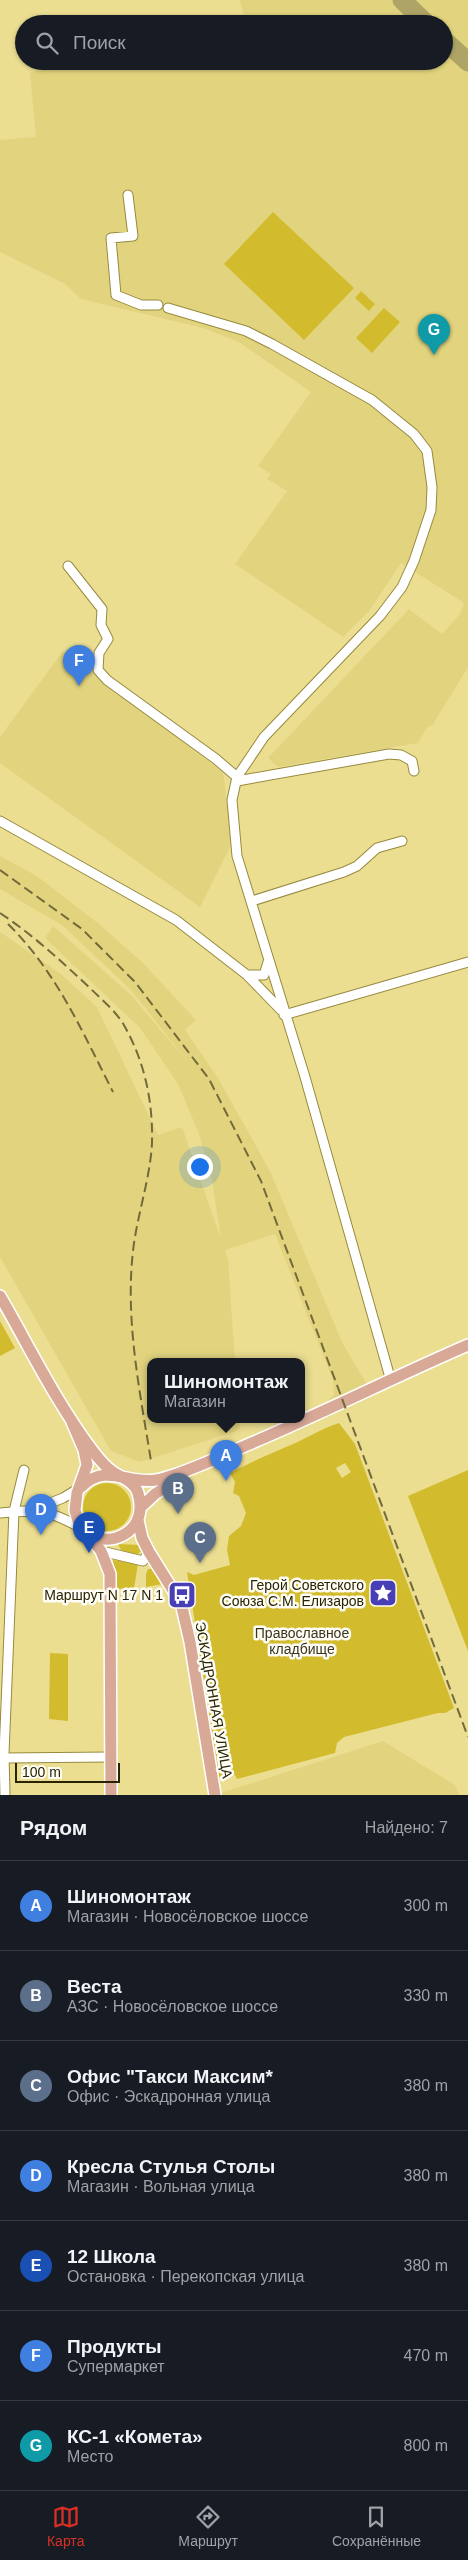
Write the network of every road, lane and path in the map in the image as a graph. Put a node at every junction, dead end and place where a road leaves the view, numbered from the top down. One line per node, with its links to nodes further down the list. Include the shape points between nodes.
1 (128, 195): 2 (street, via 133,236 111,238 116,294 141,305)
2 (158, 305)
3 (168, 308): 6 (street, via 246,331 372,400 414,434 427,451 430,468 429,520 402,587 380,616 264,737)
4 (68, 566): 6 (street, via 102,608 101,626 108,639 99,653 98,670 107,680 216,759)
5 (414, 772): 6 (street, via 412,761 401,755 389,754)
6 (237, 779): 9 (street, via 232,800 237,856)
7 (0, 820): 12 (street, via 176,920)
8 (402, 841): 9 (street, via 377,848 357,866 344,872)
9 (252, 901): 10 (street)
10 (269, 958): 12 (street, via 264,975); 13 (street)
11 (468, 962): 13 (street)
12 (247, 975): 13 (street)
13 (284, 1015): 16 (street, via 305,1076)
14 (0, 1296): 18 (main road)
15 (468, 1345): 16 (main road)
16 (391, 1381): 17 (main road)
17 (305, 1420)
18 (72, 1422): 22 (main road, via 102,1462); 23 (main road, via 86,1457)
19 (298, 1423): 20 (main road)
20 (195, 1467): 22 (main road, via 155,1480); 24 (main road)
21 (24, 1470): 26 (street)
22 (124, 1478): 23 (main road, via 100,1475); 24 (main road, via 137,1491)
23 (81, 1487): 25 (street); 29 (main road, via 75,1510)
24 (141, 1507): 28 (main road)
25 (34, 1509): 26 (street); 29 (street, via 61,1516)
26 (14, 1512): 27 (street); 32 (street)
27 (0, 1513)
28 (138, 1520): 29 (main road, via 127,1533 108,1540); 31 (main road)
29 (84, 1530): 30 (main road)
30 (101, 1551): 31 (street, via 143,1561); 33 (main road, via 110,1574)
31 (149, 1552): 36 (main road, ЭСКАДРОННАЯ УЛИЦА, via 181,1603)
32 (2, 1755): 33 (street); 34 (street)
33 (111, 1757): 35 (main road)
34 (5, 1795)
35 (111, 1795)
36 (214, 1795)

